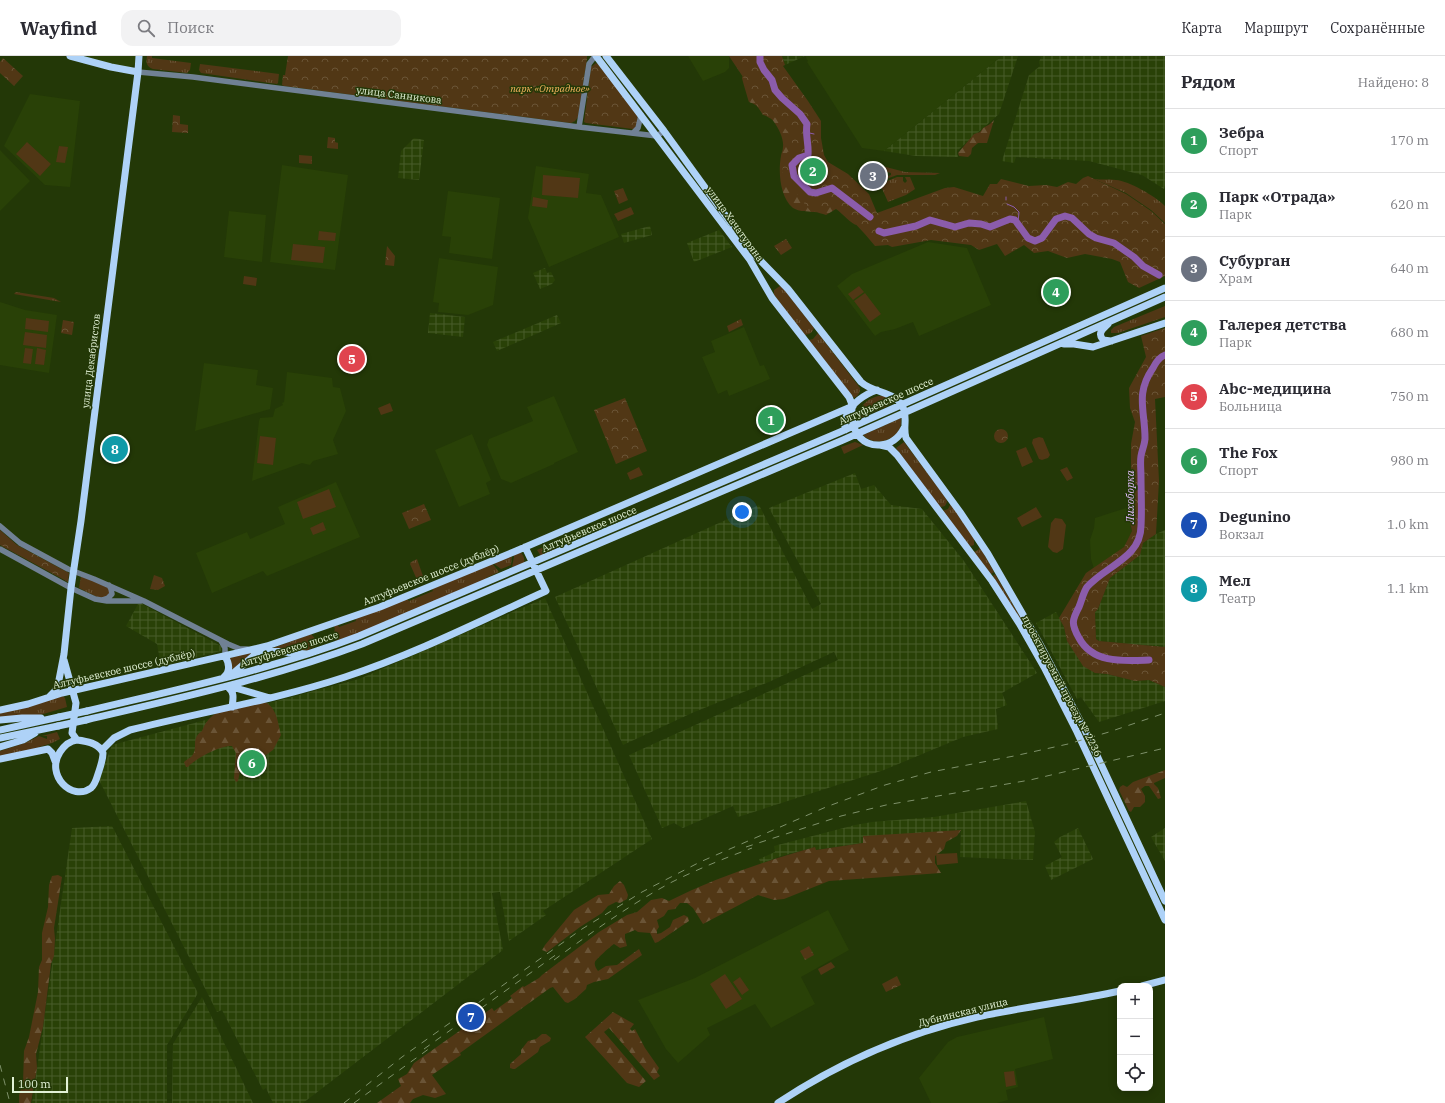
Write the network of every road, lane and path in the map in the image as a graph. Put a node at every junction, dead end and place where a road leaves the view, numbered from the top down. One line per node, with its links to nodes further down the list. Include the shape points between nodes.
1 (70, 56): 6 (main road)
2 (139, 56): 6 (main road, улица Декабристов)
3 (144, 56): 6 (main road, улица Декабристов)
4 (595, 56): 7 (main road, улица Хачатуряна); 8 (street, via 589,64)
5 (606, 56): 9 (main road, улица Хачатуряна)
6 (138, 72): 8 (street, улица Санникова); 33 (main road, улица Декабристов)
7 (641, 115): 10 (street, via 638,128); 11 (main road, улица Хачатуряна)
8 (579, 127): 10 (street, улица Санникова)
9 (664, 131): 11 (street); 18 (main road, улица Хачатуряна, via 756,256 788,289 861,382)
10 (633, 133): 11 (street, улица Санникова)
11 (657, 136): 20 (main road, улица Хачатуряна, via 750,260 772,298 849,397)
12 (1165, 288): 19 (main road, Алтуфьевское шоссе)
13 (1165, 297): 14 (main road, Алтуфьевское шоссе)
14 (1110, 321): 16 (main road, via 1100,335 1103,340); 17 (main road, Алтуфьевское шоссе)
15 (1165, 323): 16 (main road)
16 (1111, 341): 17 (main road, via 1092,347)
17 (1061, 344): 21 (main road, Алтуфьевское шоссе)
18 (877, 390): 19 (main road, улица Хачатуряна, via 894,397); 20 (main road)
19 (902, 404): 22 (main road, проектируемый проезд № 2236); 24 (main road, Алтуфьевское шоссе)
20 (853, 406): 23 (main road, Алтуфьевское шоссе (дублёр)); 24 (main road); 26 (main road, via 846,417)
21 (913, 409): 22 (main road, Алтуфьевское шоссе); 25 (main road)
22 (905, 413): 25 (main road, проектируемый проезд № 2236); 27 (main road, Алтуфьевское шоссе)
23 (833, 415): 26 (main road, via 840,416); 30 (main road, Алтуфьевское шоссе (дублёр))
24 (854, 426): 26 (main road, Алтуфьевское шоссе); 27 (main road)
25 (905, 426): 28 (main road, via 895,440); 64 (main road, проектируемый проезд № 2236, via 906,438 988,554 1041,646 1088,737)
26 (845, 427): 32 (main road, Алтуфьевское шоссе)
27 (857, 434): 28 (main road, проектируемый проезд № 2236, via 868,444); 34 (main road, Алтуфьевское шоссе)
28 (880, 445): 65 (main road, проектируемый проезд № 2236, via 888,447 897,455 989,577 1019,623 1077,732)
29 (0, 526): 33 (street, via 20,543)
30 (526, 547): 32 (main road); 40 (main road, Алтуфьевское шоссе (дублёр), via 380,607)
31 (0, 549): 36 (street)
32 (532, 564): 34 (main road); 43 (main road, Алтуфьевское шоссе, via 370,632)
33 (73, 571): 35 (street); 36 (main road, улица Декабристов)
34 (536, 571): 46 (main road, Алтуфьевское шоссе, via 358,646); 50 (main road, via 546,591 386,662 342,678)
35 (106, 584): 37 (street, via 112,594); 38 (street)
36 (71, 588): 37 (street); 42 (main road, улица Декабристов)
37 (100, 600): 38 (street)
38 (144, 601): 39 (street)
39 (219, 640): 41 (street); 44 (street, via 225,646)
40 (264, 648): 41 (main road, Алтуфьевское шоссе (дублёр)); 43 (main road); 45 (main road, via 234,673)
41 (250, 650): 44 (main road, Алтуфьевское шоссе (дублёр))
42 (64, 654): 47 (main road, улица Декабристов, via 64,664); 49 (main road, улица Декабристов, via 57,688)
43 (308, 654): 45 (main road, Алтуфьевское шоссе)
44 (225, 656): 45 (main road, via 229,670); 47 (main road, Алтуфьевское шоссе (дублёр))
45 (222, 679): 54 (main road, Алтуфьевское шоссе, bridge)
46 (228, 687): 50 (main road); 52 (main road, via 233,693); 56 (main road, Алтуфьевское шоссе, bridge)
47 (74, 690): 48 (main road, Алтуфьевское шоссе (дублёр)); 51 (main road, улица Декабристов)
48 (62, 693): 49 (main road, Алтуфьевское шоссе (дублёр)); 51 (main road)
49 (48, 697): 53 (main road, Алтуфьевское шоссе (дублёр))
50 (272, 698): 52 (main road)
51 (76, 703): 59 (main road, улица Декабристов, via 72,733)
52 (232, 707): 61 (main road, via 130,730 114,738)
53 (0, 710)
54 (56, 718): 55 (main road); 57 (main road, Алтуфьевское шоссе)
55 (0, 720)
56 (55, 727): 58 (main road, Алтуфьевское шоссе); 60 (main road)
57 (0, 730)
58 (0, 738)
59 (77, 740): 61 (main road, via 87,741); 63 (main road, via 68,743)
60 (0, 747)
61 (102, 750): 63 (main road, via 103,758 94,784 86,790 71,790 64,785 55,772)
62 (0, 759): 63 (main road, via 48,749)
63 (55, 761)
64 (1165, 901)
65 (1165, 920)
66 (1165, 981): 67 (main road)
67 (1153, 984)
68 (1117, 992): 69 (main road, Дубнинская улица, via 976,1017 920,1033 855,1059)
69 (778, 1103)

